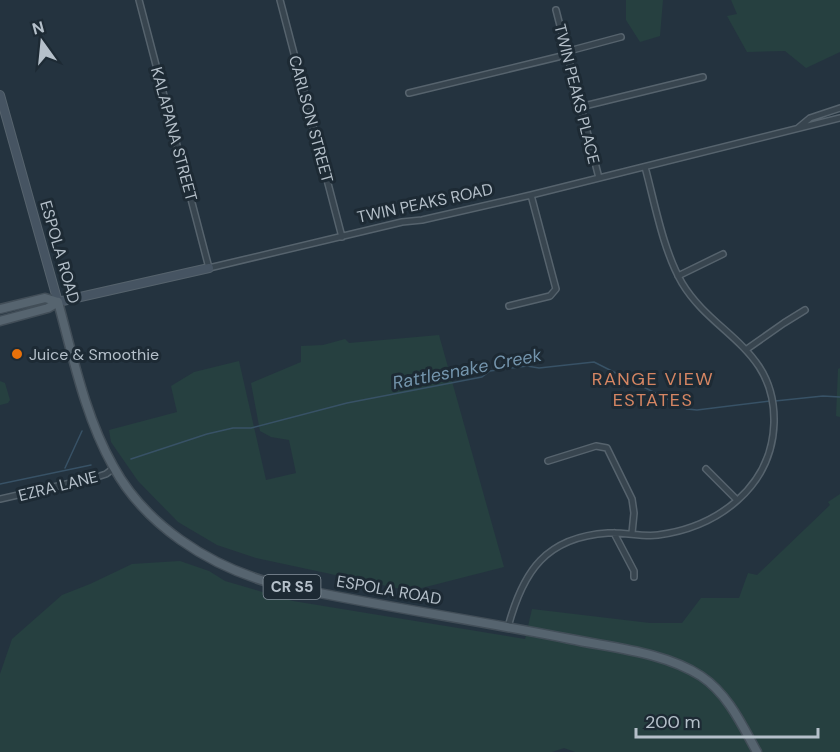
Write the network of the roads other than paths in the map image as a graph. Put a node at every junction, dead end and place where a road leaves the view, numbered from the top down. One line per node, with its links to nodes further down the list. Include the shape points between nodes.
1 (139, 0): 18 (street, KALAPANA STREET)
2 (280, 0): 16 (street, CARLSON STREET)
3 (556, 10): 5 (street, TWIN PEAKS PLACE)
4 (621, 37): 5 (street)
5 (566, 53): 7 (street); 9 (street, TWIN PEAKS PLACE)
6 (703, 77): 9 (street)
7 (409, 93)
8 (0, 95): 20 (main road, ESPOLA ROAD / CR S5)
9 (580, 107): 14 (street, TWIN PEAKS PLACE)
10 (840, 108): 12 (street, TWIN PEAKS ROAD, via 810,118)
11 (840, 118): 12 (street, TWIN PEAKS ROAD)
12 (797, 129): 13 (street, TWIN PEAKS ROAD)
13 (645, 167): 14 (street, TWIN PEAKS ROAD); 19 (street)
14 (599, 178): 15 (street, TWIN PEAKS ROAD)
15 (531, 195): 16 (street, TWIN PEAKS ROAD); 21 (street, via 556,289 550,296)
16 (342, 237): 18 (street, TWIN PEAKS ROAD)
17 (723, 254): 19 (street)
18 (209, 268): 20 (main road, TWIN PEAKS ROAD)
19 (678, 276): 25 (street, via 691,295)
20 (58, 302): 22 (main road, TWIN PEAKS ROAD, via 45,298); 24 (main road, TWIN PEAKS ROAD); 27 (main road, ESPOLA ROAD / CR S5, via 87,404)
21 (508, 306)
22 (0, 309)
23 (806, 310): 25 (street)
24 (0, 321)
25 (747, 349): 30 (street, via 769,389 773,431 762,468)
26 (548, 461): 32 (street, via 596,446 607,448 632,499)
27 (114, 468): 29 (street, EZRA LANE, via 98,477); 34 (main road, ESPOLA ROAD / CR S5, via 132,494 163,525 200,553 239,572 288,586)
28 (706, 469): 30 (street)
29 (0, 499)
30 (737, 500): 32 (street, via 719,515 690,529 657,535)
31 (614, 533): 32 (street); 33 (street); 34 (street, via 568,542 541,560 520,589)
32 (632, 533)
33 (634, 577)
34 (508, 627): 35 (main road, ESPOLA ROAD / CR S5, via 663,659 692,671 721,694)
35 (757, 752)

